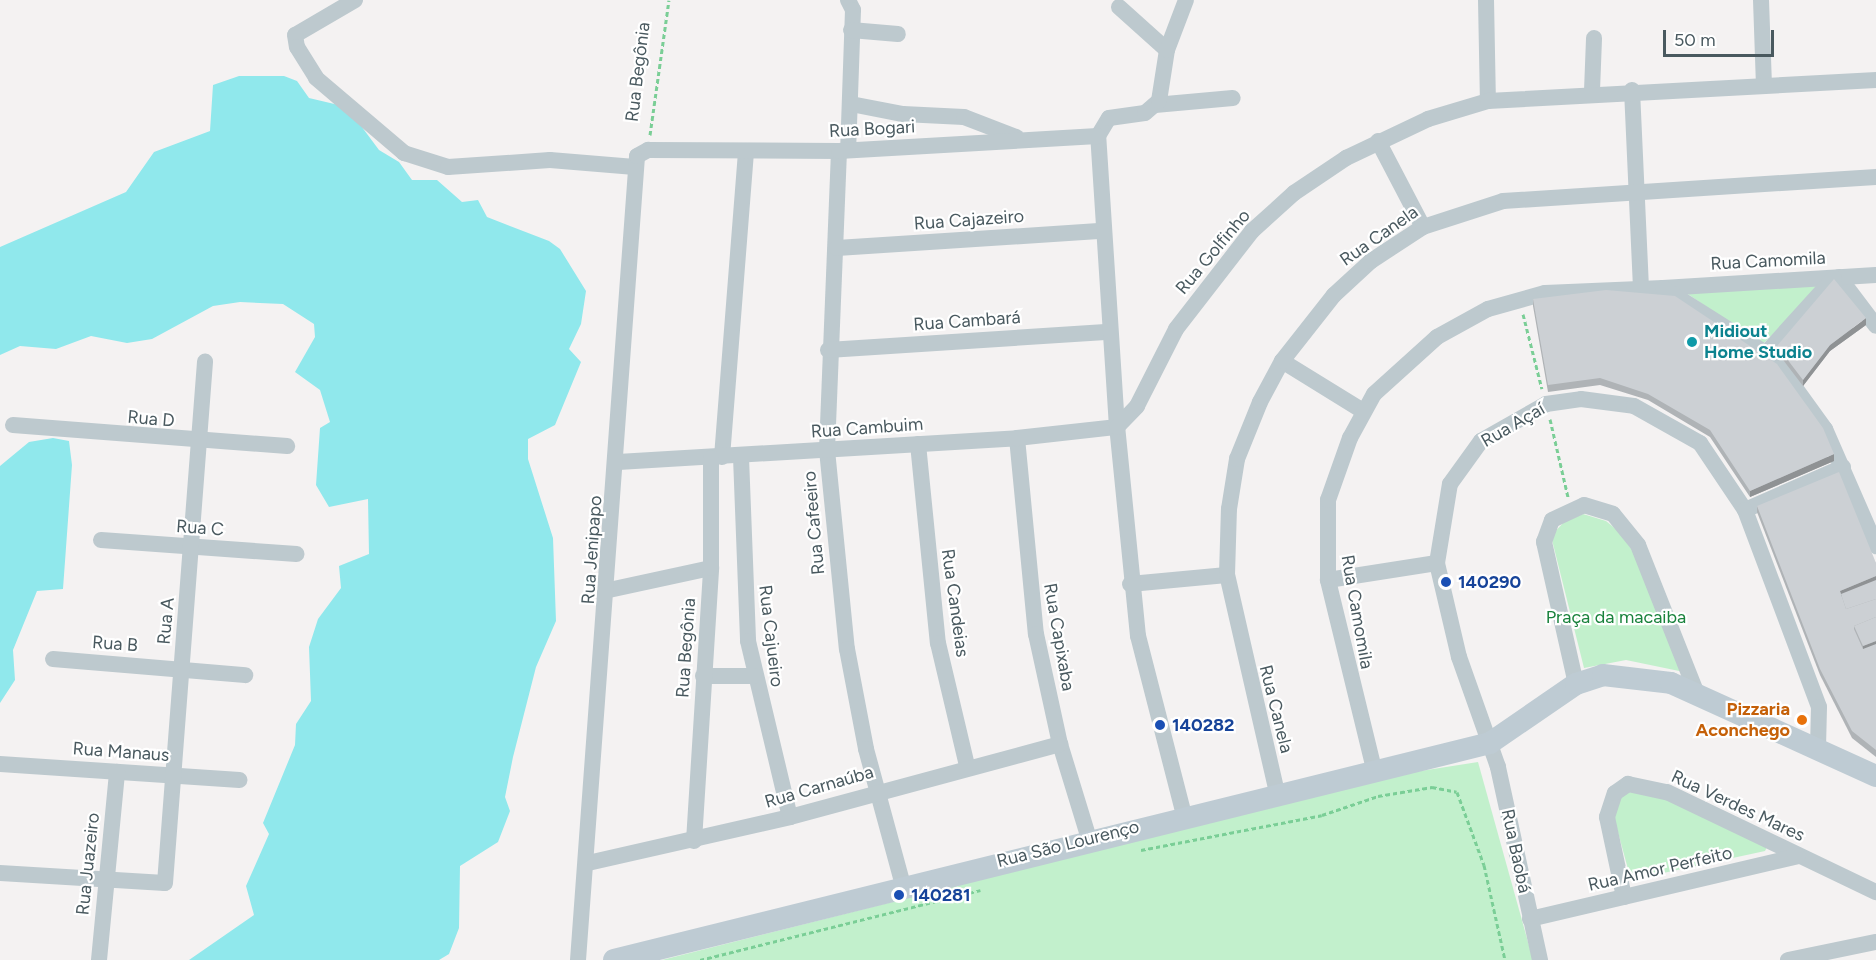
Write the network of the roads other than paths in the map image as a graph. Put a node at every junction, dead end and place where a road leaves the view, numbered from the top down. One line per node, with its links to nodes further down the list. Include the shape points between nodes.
1 (355, 0): 24 (street, via 296,35 297,47 316,78 404,153 447,167 550,160)
2 (1186, 0): 10 (street)
3 (1486, 0): 17 (street)
4 (1761, 0): 12 (street)
5 (850, 5): 7 (street, Rua Cafeeiro)
6 (1119, 7): 10 (street)
7 (851, 30): 8 (street); 18 (street, Rua Cafeeiro)
8 (898, 34)
9 (1594, 38): 14 (street)
10 (1167, 50): 16 (street)
11 (1876, 80): 12 (street, Rua Golfinho)
12 (1764, 84): 13 (street, Rua Golfinho)
13 (1632, 90): 14 (street, Rua Golfinho); 26 (street)
14 (1592, 91): 17 (street, Rua Golfinho)
15 (1233, 98): 16 (street)
16 (1158, 100): 19 (street, via 1145,113 1109,118)
17 (1488, 101): 21 (street, Rua Golfinho)
18 (851, 104): 20 (street, via 903,114 964,117); 22 (street, Rua Cafeeiro)
19 (1098, 136): 20 (street, Rua Bogari); 28 (street)
20 (1020, 139): 22 (street, Rua Bogari)
21 (1378, 141): 27 (street); 42 (street, Rua Golfinho, via 1294,193 1252,231 1176,329 1137,406)
22 (844, 151): 23 (street, Rua Bogari); 29 (street, Rua Cafeeiro)
23 (746, 154): 24 (street, Rua Bogari, via 648,150 640,152); 49 (street)
24 (635, 167): 50 (street, Rua Jenipapo)
25 (1876, 177): 26 (street, Rua Canela)
26 (1639, 190): 27 (street, Rua Canela, via 1503,201); 32 (street)
27 (1423, 227): 38 (street, Rua Canela, via 1351,278)
28 (1102, 231): 29 (street, Rua Cajazeiro); 35 (street)
29 (837, 248): 36 (street, Rua Cafeeiro)
30 (1876, 275): 31 (street, Rua Camomila)
31 (1836, 277): 33 (street, Rua Camomila); 34 (street); 37 (street)
32 (1641, 288): 33 (street, Rua Camomila); 40 (street, Rua Camomila, via 1545,293 1488,309 1437,337 1396,369)
33 (1663, 288): 37 (street)
34 (1876, 326)
35 (1109, 332): 36 (street, Rua Cambará); 42 (street)
36 (828, 350): 47 (street, Rua Cafeeiro)
37 (1766, 353): 51 (street, via 1812,410)
38 (1282, 361): 40 (street); 59 (street, Rua Canela, via 1237,459)
39 (205, 362): 44 (street, Rua A)
40 (1363, 411): 60 (street, Rua Camomila, via 1328,500)
41 (13, 425): 44 (street, Rua D)
42 (1117, 427): 43 (street, Rua Cambuim); 61 (street)
43 (1017, 438): 45 (street, Rua Cambuim); 71 (street, Rua Capixaba, via 1036,634)
44 (198, 442): 46 (street, Rua D); 55 (street, Rua A)
45 (918, 444): 47 (street, Rua Cambuim); 74 (street, Rua Candeias, via 938,643)
46 (287, 446)
47 (826, 450): 48 (street, Rua Cambuim); 80 (street, Rua Cafeeiro, via 847,649)
48 (741, 457): 49 (street, Rua Cambuim); 67 (street, Rua Cajueiro)
49 (717, 458): 50 (street, Rua Cambuim); 58 (street, Rua Begônia)
50 (618, 462): 62 (street, Rua Jenipapo)
51 (1843, 467): 52 (street); 54 (street)
52 (1745, 510): 57 (street, Rua Açaí, via 1700,443 1654,415 1607,400 1546,404 1481,441 1458,466 1441,514); 72 (street, Rua Açaí, via 1819,707)
53 (101, 540): 55 (street, Rua C)
54 (1876, 546)
55 (192, 548): 56 (street, Rua C); 64 (street, Rua A)
56 (297, 554)
57 (1437, 563): 60 (street); 70 (street, Rua Açaí, via 1459,657)
58 (711, 568): 62 (street); 66 (street, Rua Begônia)
59 (1227, 575): 61 (street); 81 (street, Rua Canela)
60 (1328, 580): 75 (street, Rua Camomila)
61 (1130, 584): 82 (street)
62 (609, 590): 87 (street, Rua Jenipapo)
63 (53, 659): 64 (street, Rua B)
64 (182, 669): 65 (street, Rua B); 78 (street, Rua A)
65 (245, 675)
66 (703, 676): 67 (street); 85 (street, Rua Begônia)
67 (754, 676): 83 (street, Rua Cajueiro)
68 (1576, 684): 69 (street, via 1617,673 1656,678); 69 (street, via 1544,542 1552,520 1584,505 1613,514 1638,545); 70 (street, Rua São Lourenço)
69 (1697, 694): 72 (street)
70 (1490, 743): 75 (street, Rua São Lourenço); 93 (street, Rua Baobá)
71 (1060, 744): 74 (street, Rua Carnaúba); 84 (street, Rua Capixaba)
72 (1818, 749): 77 (street)
73 (0, 764): 76 (street, Rua Manaus)
74 (966, 766): 80 (street, Rua Carnaúba)
75 (1374, 770): 81 (street, Rua São Lourenço)
76 (117, 772): 78 (street, Rua Manaus); 89 (street, Rua Juazeiro)
77 (1869, 773)
78 (174, 775): 79 (street, Rua Manaus); 89 (street, Rua A, via 165,883)
79 (239, 780)
80 (877, 790): 83 (street, Rua Carnaúba); 90 (street, Rua Cafeeiro)
81 (1278, 797): 82 (street, Rua São Lourenço)
82 (1184, 815): 84 (street, Rua São Lourenço)
83 (790, 817): 85 (street, Rua Carnaúba)
84 (1089, 838): 90 (street, Rua São Lourenço)
85 (694, 841): 87 (street, Rua Carnaúba)
86 (1798, 856): 91 (street, Rua Verdes Mares); 92 (street, Rua Amor Perfeito); 92 (street, Rua Verdes Mares, via 1667,792 1628,784 1615,793 1607,817)
87 (588, 863): 96 (street, Rua Jenipapo)
88 (0, 873): 89 (street)
89 (106, 882): 95 (street, Rua Juazeiro)
90 (903, 885): 97 (street, Rua São Lourenço)
91 (1876, 892)
92 (1624, 897): 93 (street, Rua Amor Perfeito)
93 (1530, 919): 98 (street, Rua Baobá)
94 (1876, 942): 99 (street)
95 (99, 960)
96 (578, 960)
97 (614, 960)
98 (1540, 960)
99 (1788, 960)

